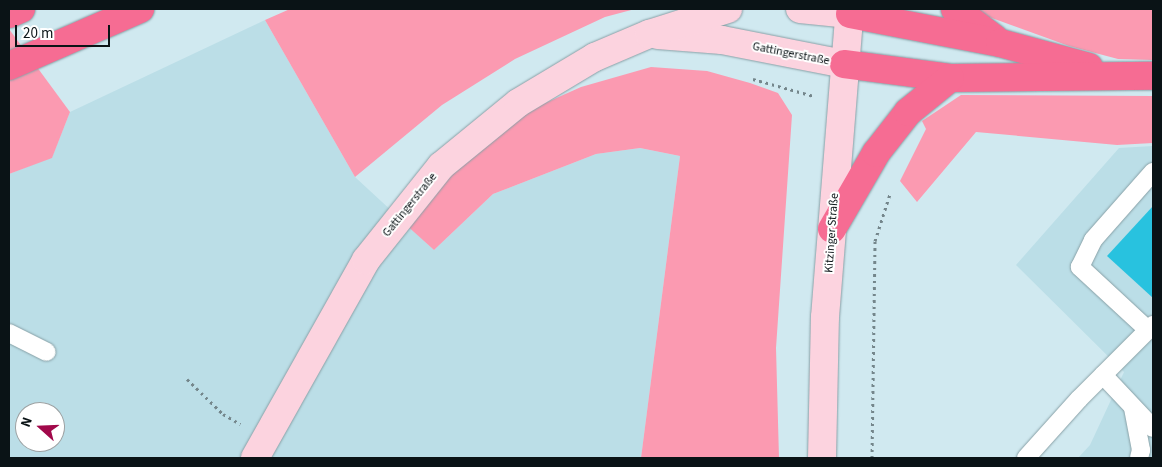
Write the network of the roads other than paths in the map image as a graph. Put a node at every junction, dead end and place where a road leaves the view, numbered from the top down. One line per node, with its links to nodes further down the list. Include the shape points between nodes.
1 (21, 9): 7 (highway)
2 (140, 9): 11 (highway)
3 (728, 9): 8 (street, Gattingerstraße)
4 (800, 9): 6 (street)
5 (955, 9): 9 (highway)
6 (850, 11): 9 (highway); 10 (street, Kitzinger Straße)
7 (9, 14)
8 (649, 34): 10 (street, Gattingerstraße, via 722,40); 23 (street, Gattingerstraße, via 594,58 518,104 441,166 366,260)
9 (1000, 43): 12 (highway)
10 (844, 64): 14 (highway); 16 (street, Kitzinger Straße)
11 (9, 66)
12 (1122, 76): 13 (highway); 14 (highway)
13 (1153, 76)
14 (950, 78): 16 (highway, via 908,112 876,153)
15 (1153, 172): 17 (lane, via 1093,240 1080,267)
16 (832, 229): 24 (street, Kitzinger Straße, via 825,317)
17 (1151, 328): 20 (lane)
18 (9, 333): 19 (lane)
19 (47, 352)
20 (1103, 375): 21 (lane); 25 (lane)
21 (1133, 408): 22 (lane); 26 (lane, via 1141,450)
22 (1153, 428)
23 (260, 448)
24 (822, 458)
25 (1026, 458)
26 (1139, 458)

